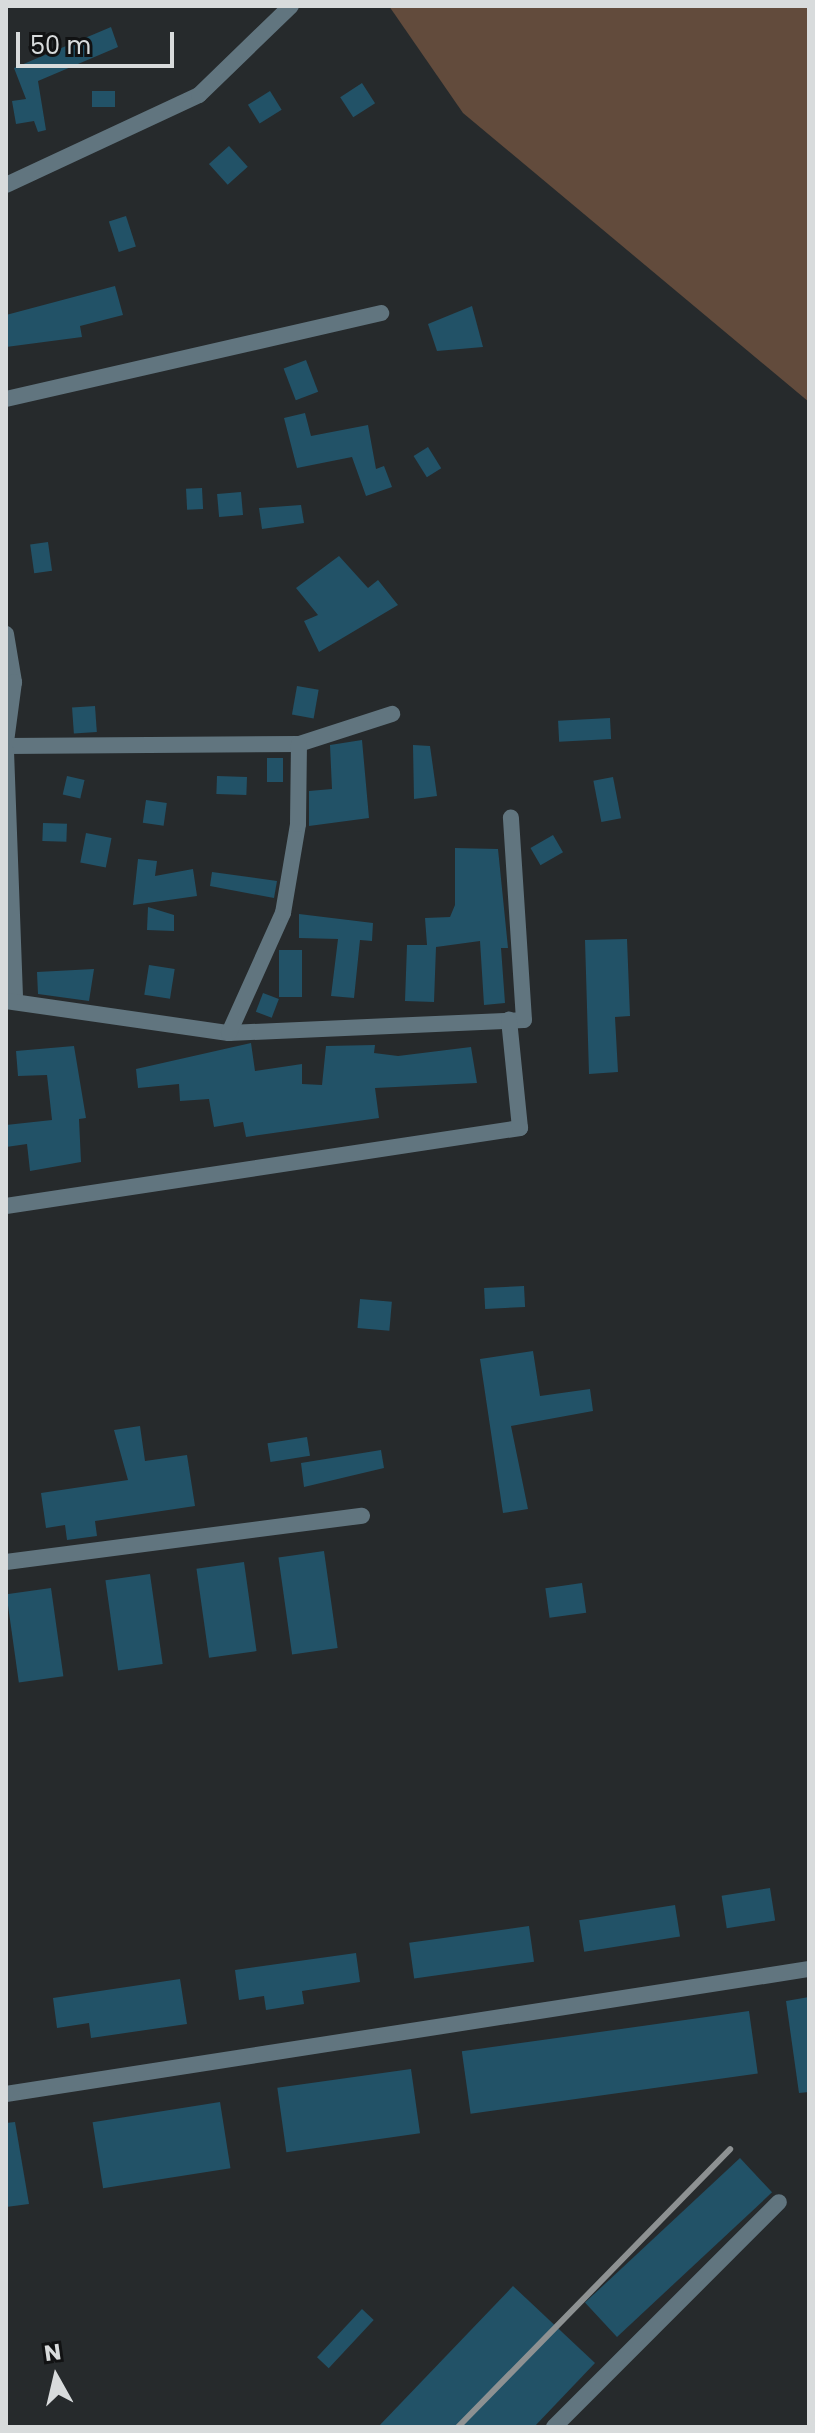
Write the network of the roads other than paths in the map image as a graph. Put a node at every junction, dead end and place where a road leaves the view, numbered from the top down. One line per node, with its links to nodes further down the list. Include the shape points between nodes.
1 (291, 6): 2 (street, via 199,95)
2 (6, 185)
3 (381, 313): 4 (street)
4 (6, 399)
5 (6, 634): 8 (street, via 14,682)
6 (392, 714): 7 (street)
7 (299, 744): 8 (street); 12 (street, via 298,824 283,913)
8 (6, 746): 10 (street)
9 (511, 817): 11 (street, via 524,1020)
10 (11, 1001): 12 (street)
11 (509, 1020): 12 (street); 13 (street, via 520,1128)
12 (229, 1033)
13 (6, 1206)
14 (362, 1516): 15 (street)
15 (6, 1562)
16 (809, 1969): 17 (street)
17 (6, 2094)
18 (779, 2202): 19 (street)
19 (554, 2427)

